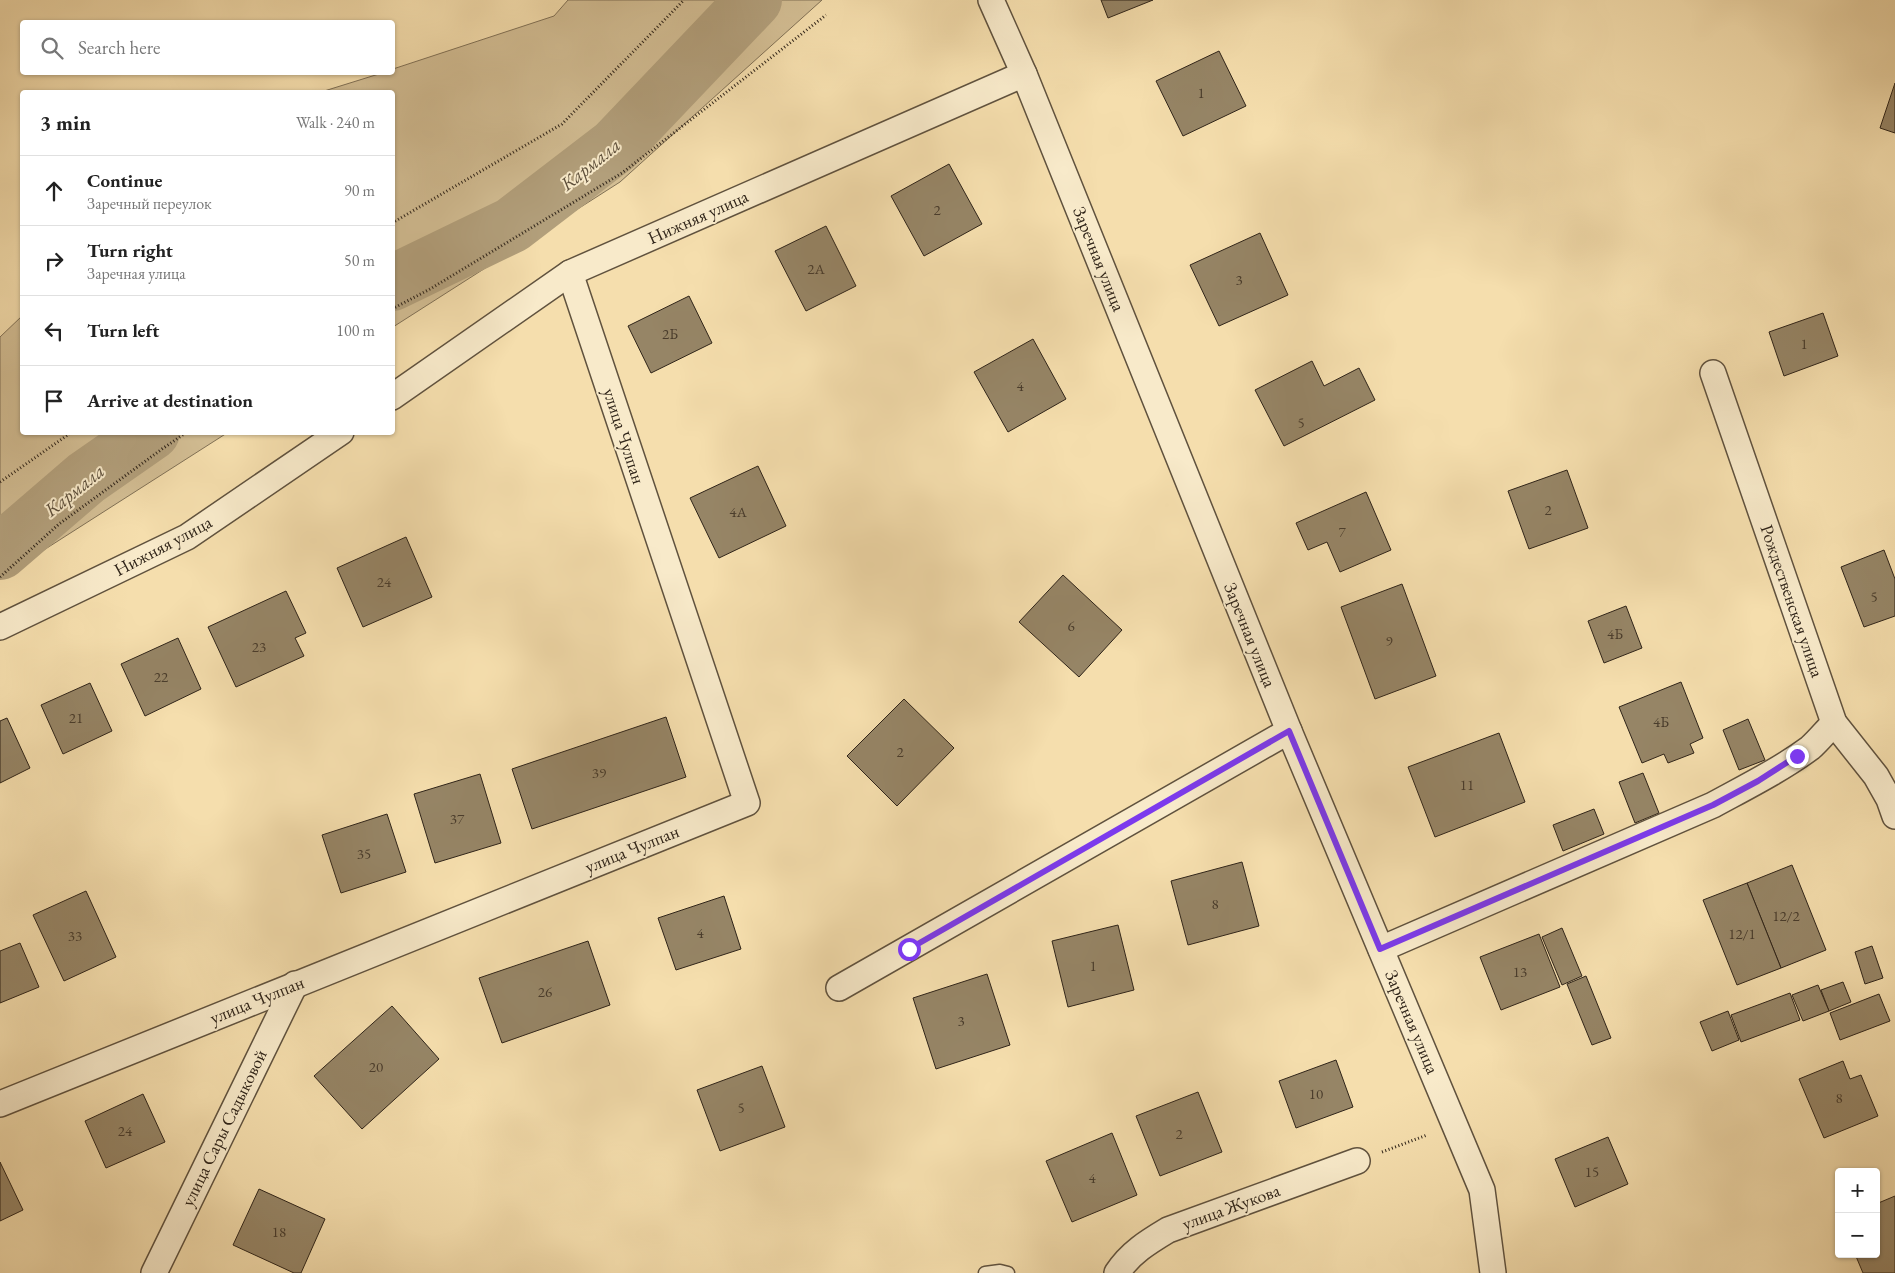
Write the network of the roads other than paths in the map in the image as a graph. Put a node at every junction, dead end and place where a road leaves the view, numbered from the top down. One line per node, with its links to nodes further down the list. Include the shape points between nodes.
1 (991, 0): 2 (street, Заречная улица)
2 (1024, 74): 3 (street, Нижняя улица); 9 (street, Заречная улица)
3 (570, 273): 5 (street, Нижняя улица); 12 (street, улица Чулпан, via 747,803)
4 (1713, 373): 8 (street, Рождественская улица)
5 (395, 395)
6 (337, 435): 7 (street, Нижняя улица, via 187,537)
7 (0, 627)
8 (1834, 723): 10 (street, Рождественская улица, via 1876,776); 11 (street, via 1797,756 1713,805)
9 (1289, 731): 11 (street, Заречная улица); 13 (street)
10 (1895, 816)
11 (1380, 949): 20 (street, Заречная улица, via 1482,1190)
12 (295, 984): 14 (street, улица Чулпан); 16 (street, улица Сары Садыковой)
13 (839, 988)
14 (0, 1104)
15 (1358, 1161): 19 (street, улица Жукова, via 1168,1230 1144,1244)
16 (154, 1273)
17 (985, 1273): 18 (lane)
18 (1008, 1273)
19 (1117, 1273)
20 (1493, 1273)

